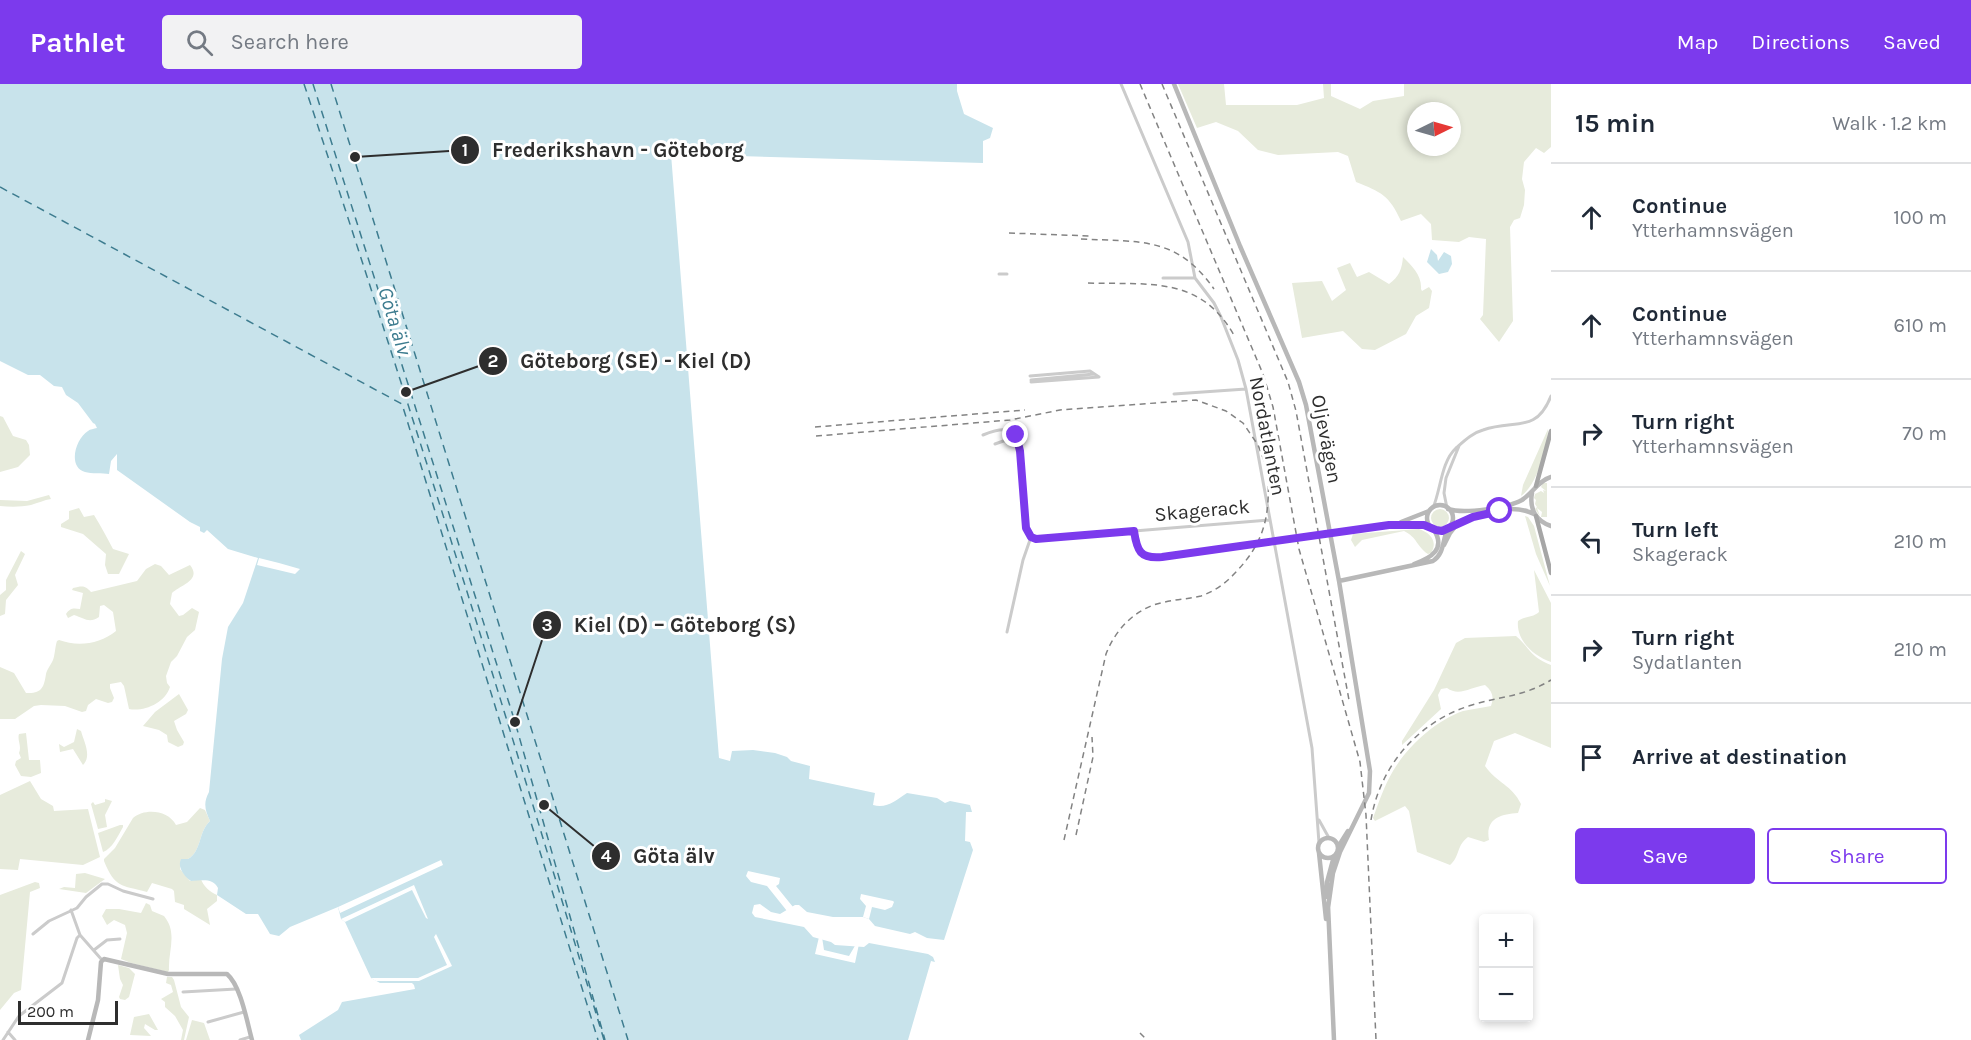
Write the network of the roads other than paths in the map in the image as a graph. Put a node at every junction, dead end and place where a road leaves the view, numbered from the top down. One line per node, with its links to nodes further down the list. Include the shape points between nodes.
1 (1121, 84): 6 (street, Nordatlanten, via 1188,242)
2 (1174, 84): 33 (street, Oljevägen, via 1299,382)
3 (999, 274): 4 (street)
4 (1007, 274)
5 (1162, 278): 6 (street)
6 (1195, 278): 9 (street, Nordatlanten, via 1221,317)
7 (1096, 373): 8 (street)
8 (1030, 379)
9 (1246, 389): 10 (street); 22 (street, Nordatlanten)
10 (1174, 394)
11 (1551, 396): 16 (street, via 1545,411 1535,420 1482,430)
12 (1551, 431): 18 (main road)
13 (983, 435): 15 (street, via 1005,430 1016,435)
14 (995, 444): 15 (street, via 1011,439)
15 (1019, 445): 29 (street, via 1026,528)
16 (1459, 446): 19 (street, via 1444,486); 20 (street, via 1446,466)
17 (1551, 477): 18 (street)
18 (1534, 488): 19 (street, via 1514,503 1462,512); 21 (street, via 1531,501)
19 (1447, 508): 20 (street); 26 (street, via 1452,516)
20 (1432, 509): 24 (street); 27 (street, via 1427,518)
21 (1535, 515): 23 (street, via 1512,509); 25 (street); 32 (main road)
22 (1269, 520): 28 (street, Skagerack); 35 (street, Nordatlanten, via 1312,748)
23 (1460, 522): 26 (street); 30 (street)
24 (1389, 525): 27 (street); 28 (street, bridge, via 1153,558 1139,552)
25 (1551, 526)
26 (1449, 527): 27 (street, via 1442,531); 30 (street)
27 (1432, 528): 31 (street, via 1439,544 1434,555)
28 (1134, 531): 29 (street, Skagerack)
29 (1031, 537): 34 (street)
30 (1443, 548): 31 (street, via 1433,561)
31 (1403, 568): 33 (street)
32 (1551, 573)
33 (1339, 581): 36 (street, Oljevägen, via 1370,771 1369,793)
34 (1007, 632)
35 (1317, 816): 38 (street, Nordatlanten); 39 (street, Nordatlanten)
36 (1356, 819): 37 (street, Oljevägen); 44 (street, Oljevägen, via 1333,873)
37 (1350, 828): 38 (street, Oljevägen); 40 (street, Oljevägen)
38 (1331, 838): 39 (street, Oljevägen, via 1323,838); 40 (street)
39 (1319, 843): 41 (street, Oljevägen)
40 (1338, 848): 42 (street, Oljevägen)
41 (1319, 853): 42 (street); 49 (street, Oljevägen)
42 (1334, 856): 44 (street, Oljevägen, via 1327,882)
43 (153, 899): 45 (street, via 104,884)
44 (1328, 908): 49 (street, Oljevägen)
45 (71, 910): 46 (street); 47 (street)
46 (33, 934)
47 (80, 935): 50 (street); 56 (street, via 62,983 22,1013)
48 (120, 939): 50 (street, via 108,940)
49 (1328, 948): 62 (street, Oljevägen)
50 (94, 950): 51 (street)
51 (102, 960): 52 (street, via 168,974 222,973 232,978); 60 (street, via 98,1004)
52 (236, 989): 53 (street); 54 (street)
53 (183, 992)
54 (244, 1012): 55 (street); 57 (street)
55 (208, 1022)
56 (8, 1032): 58 (street); 59 (street)
57 (251, 1039): 61 (street)
58 (3, 1040)
59 (15, 1040)
60 (87, 1040)
61 (240, 1040)
62 (1334, 1040)

